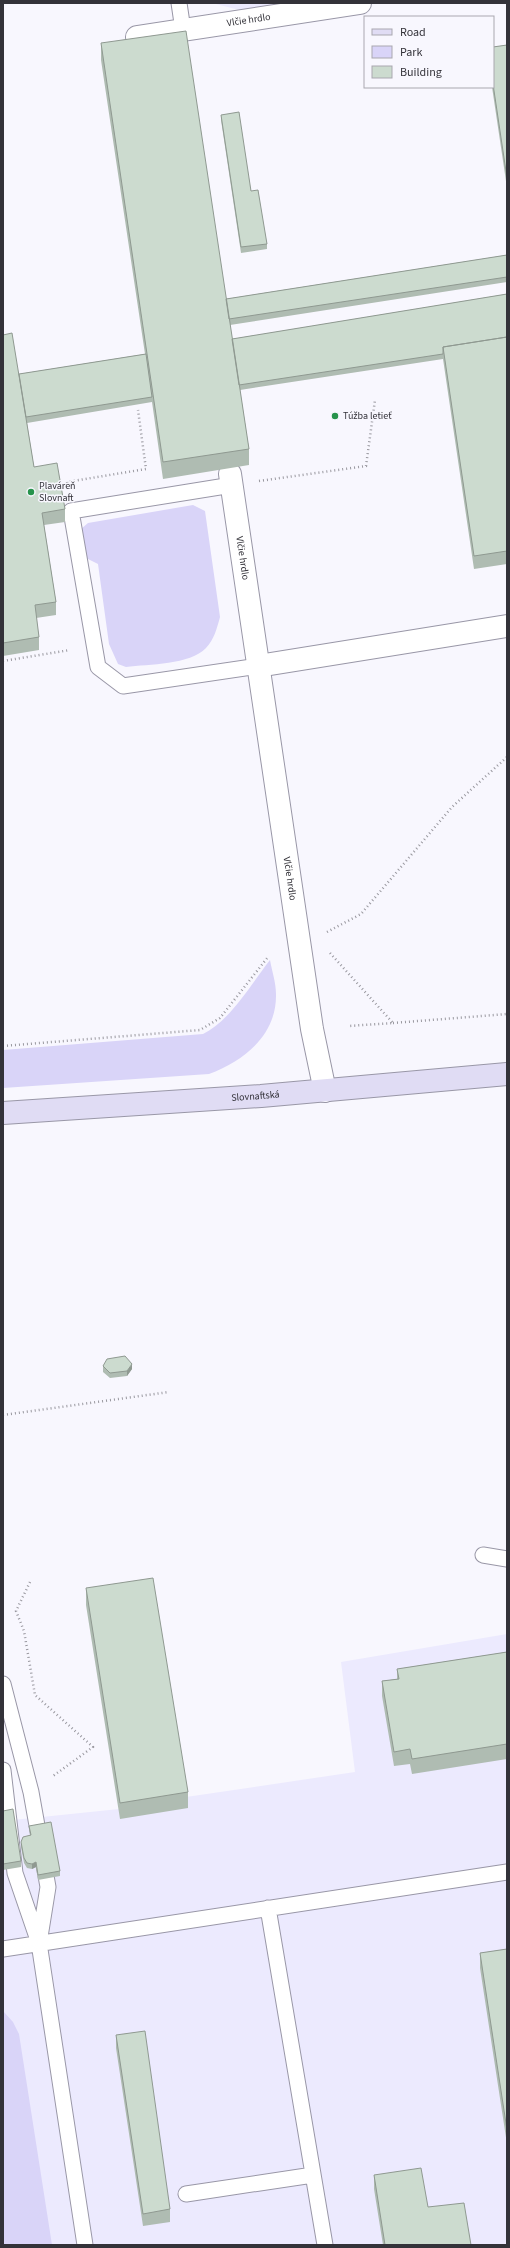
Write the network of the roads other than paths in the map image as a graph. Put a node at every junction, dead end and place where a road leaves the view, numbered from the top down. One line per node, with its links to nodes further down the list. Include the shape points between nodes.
1 (179, 3): 3 (lane)
2 (360, 3): 3 (street, Vlčie hrdlo)
3 (183, 30): 4 (street, Vlčie hrdlo)
4 (137, 37)
5 (231, 480): 7 (street, Vlčie hrdlo); 7 (lane, via 71,511 98,667 123,686)
6 (507, 626): 7 (street)
7 (258, 666): 9 (street, Vlčie hrdlo, via 312,1029)
8 (507, 1074): 9 (main road, Slovnaftská)
9 (325, 1090): 10 (main road, Slovnaftská)
10 (3, 1113)
11 (483, 1555): 12 (lane)
12 (507, 1559)
13 (3, 1684): 17 (lane, via 31,1792 48,1887)
14 (3, 1770): 17 (lane, via 15,1873)
15 (507, 1872): 16 (lane)
16 (268, 1908): 17 (lane); 19 (lane)
17 (39, 1944): 18 (lane); 21 (lane)
18 (3, 1949)
19 (313, 2175): 20 (lane); 22 (lane)
20 (186, 2194)
21 (85, 2245)
22 (325, 2245)

